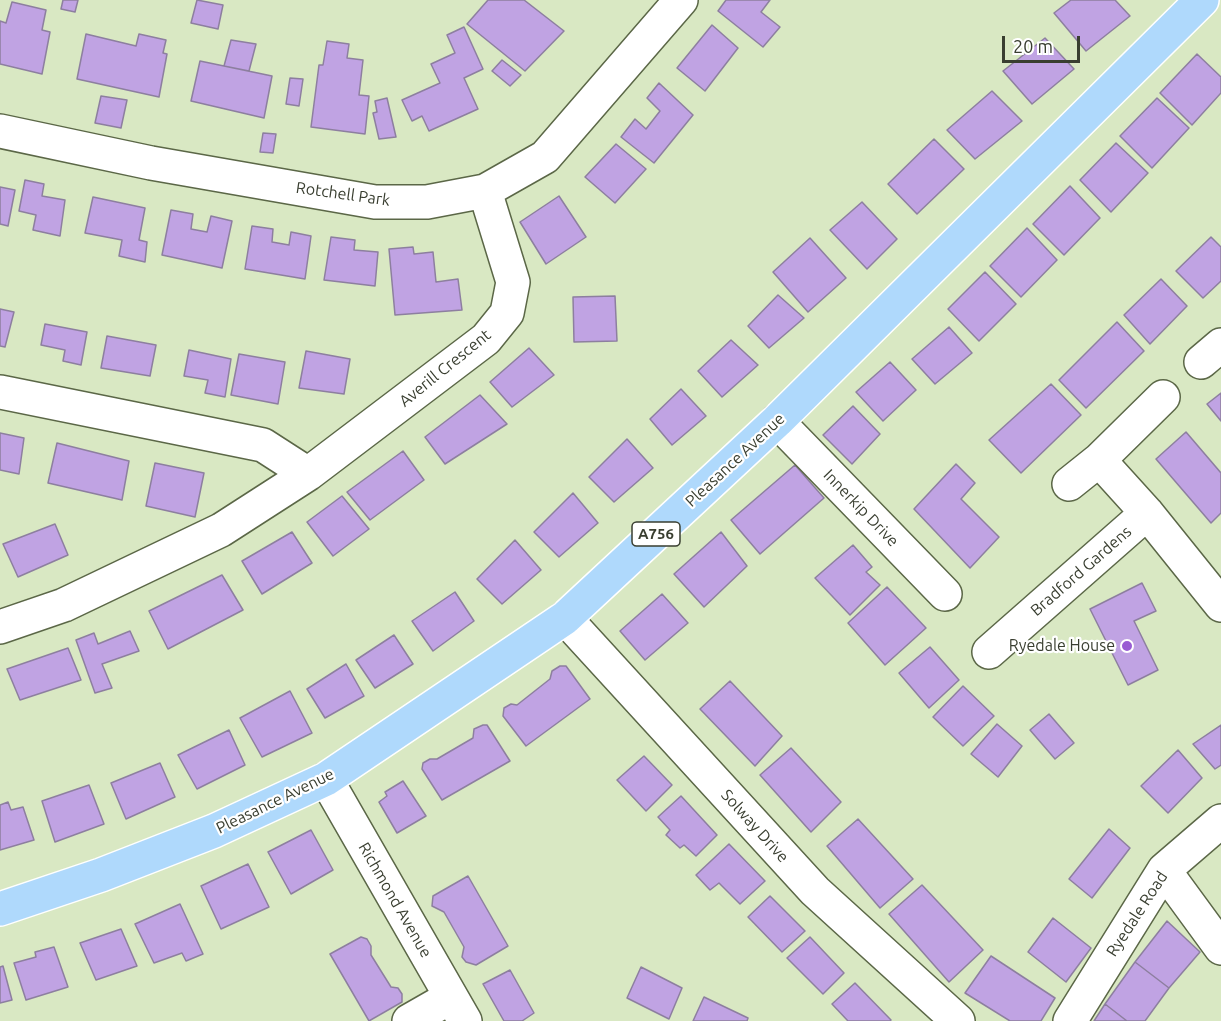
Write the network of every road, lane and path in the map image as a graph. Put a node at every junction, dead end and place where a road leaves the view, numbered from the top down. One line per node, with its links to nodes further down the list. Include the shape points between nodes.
1 (681, 0): 4 (street, Rotchell Park, via 545,157)
2 (1202, 0): 7 (main road, Pleasance Avenue / A756)
3 (0, 131): 4 (street, Rotchell Park, via 151,163 375,202 427,202)
4 (485, 191): 9 (street, Averill Crescent, via 513,282 507,313 486,339)
5 (0, 392): 9 (street, via 263,445)
6 (1163, 397): 8 (street)
7 (777, 421): 12 (street, Innerkip Drive); 14 (main road, Pleasance Avenue / A756)
8 (1098, 460): 10 (street); 11 (street, Bradford Gardens)
9 (308, 474): 15 (street, Averill Crescent, via 221,530 63,604)
10 (1069, 484)
11 (1147, 513): 13 (street, Bradford Gardens); 16 (street, Bradford Gardens)
12 (945, 594)
13 (1221, 605)
14 (565, 618): 17 (main road, Pleasance Avenue / A756); 24 (street, Solway Drive, via 815,891)
15 (0, 627)
16 (989, 652)
17 (326, 779): 20 (main road, Pleasance Avenue / A756, via 213,831); 22 (street, Richmond Avenue)
18 (1221, 821): 19 (street, Ryedale Road)
19 (1164, 870): 21 (street); 25 (street, Ryedale Road)
20 (0, 909)
21 (1221, 948)
22 (458, 1009): 23 (street)
23 (409, 1021)
24 (958, 1021)
25 (1070, 1021)

